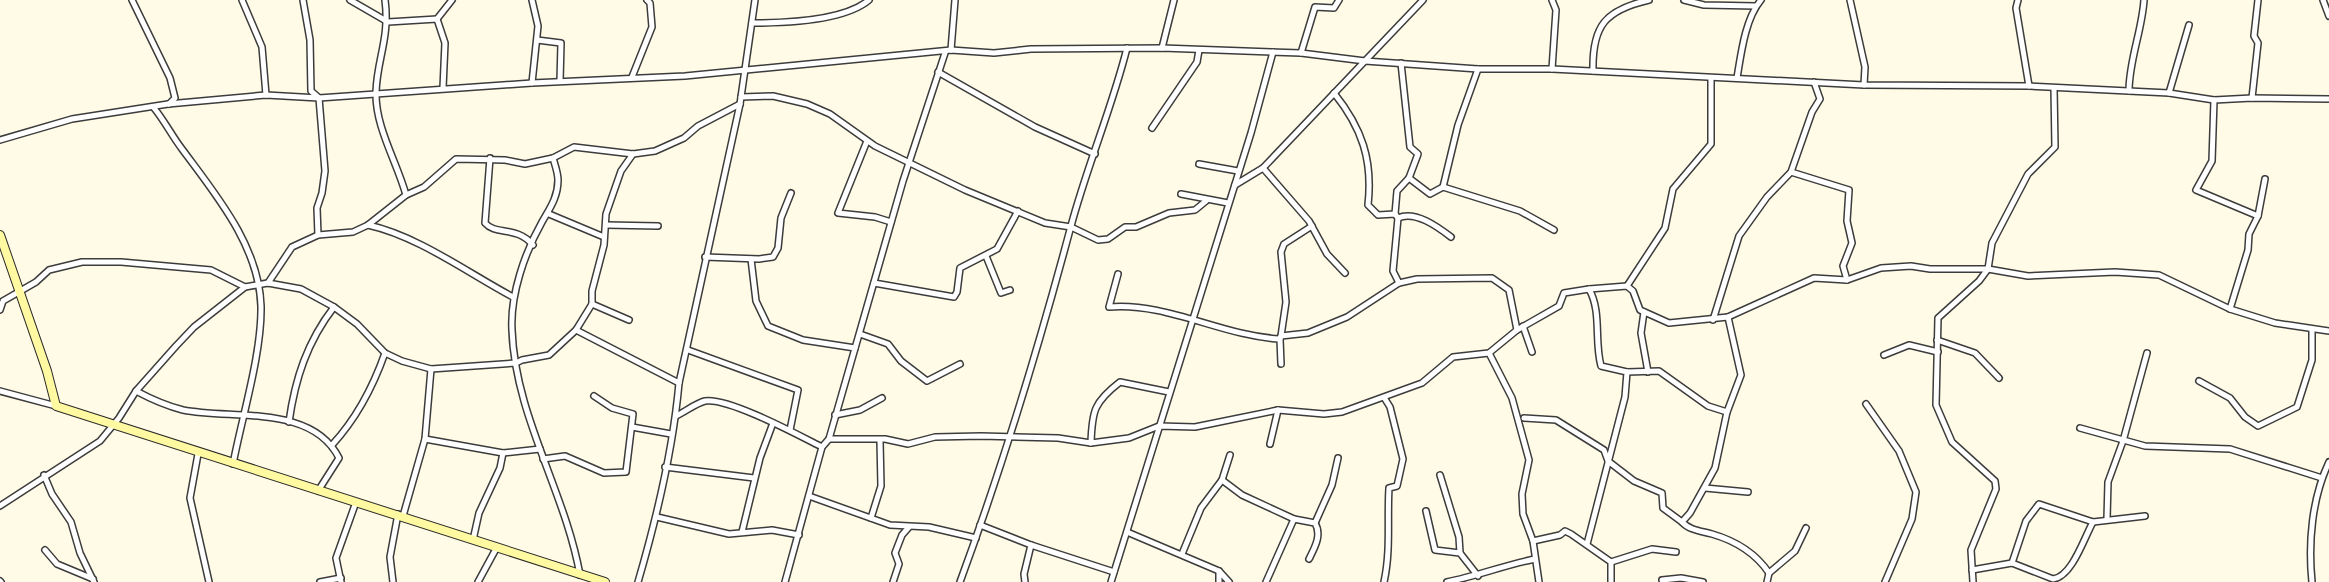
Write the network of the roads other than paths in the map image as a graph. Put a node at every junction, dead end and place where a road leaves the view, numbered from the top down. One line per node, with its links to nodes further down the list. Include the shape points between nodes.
1 (132, 0): 66 (street, via 170,78 175,98)
2 (242, 0): 60 (street, via 262,47)
3 (303, 0): 62 (street, via 310,40 311,91)
4 (350, 0): 28 (street)
5 (385, 0): 28 (street)
6 (452, 0): 27 (street)
7 (532, 0): 31 (street)
8 (647, 0): 46 (street, via 652,27)
9 (747, 0): 24 (street)
10 (869, 0): 29 (street, via 856,9 799,22)
11 (955, 0): 34 (street)
12 (1174, 0): 33 (street)
13 (1339, 0): 38 (street, via 1334,8 1315,7)
14 (1423, 0): 39 (street)
15 (1552, 0): 42 (street, via 1556,10)
16 (1649, 0): 44 (street, via 1616,10 1608,17 1593,43)
17 (1684, 0): 25 (street, via 1704,5)
18 (1761, 0): 25 (street)
19 (1850, 0): 52 (street, via 1865,67)
20 (2018, 0): 53 (street)
21 (2144, 0): 56 (street)
22 (2258, 0): 63 (street)
23 (2323, 0): 26 (street)
24 (754, 3): 29 (street)
25 (1756, 6): 48 (street)
26 (2329, 16)
27 (437, 19): 28 (street); 54 (street, via 445,43)
28 (388, 22): 57 (street)
29 (752, 23): 43 (street)
30 (2188, 25): 59 (street)
31 (537, 40): 49 (street, via 561,43); 51 (street)
32 (1127, 48): 33 (street); 34 (street, via 994,53); 73 (street)
33 (1162, 48): 35 (street)
34 (951, 50): 37 (street)
35 (1199, 50): 36 (street); 69 (street, via 1197,62)
36 (1273, 52): 38 (street); 79 (street)
37 (945, 53): 43 (street); 45 (street)
38 (1301, 53): 39 (street)
39 (1365, 61): 40 (street); 58 (street)
40 (1401, 63): 41 (street); 81 (street, via 1410,147 1418,154)
41 (1478, 69): 42 (street); 84 (street, via 1458,125)
42 (1552, 69): 44 (street)
43 (744, 71): 46 (street); 61 (street)
44 (1593, 71): 47 (street)
45 (938, 72): 73 (street, via 1035,127); 76 (street)
46 (632, 77): 49 (street)
47 (1711, 78): 48 (street); 119 (street, via 1711,144 1673,189 1665,228)
48 (1737, 78): 50 (street)
49 (560, 81): 51 (street)
50 (1814, 82): 52 (street); 80 (street, via 1820,99)
51 (532, 83): 54 (street)
52 (1864, 85): 53 (street)
53 (2029, 86): 55 (street)
54 (443, 88): 57 (street)
55 (2054, 88): 56 (street); 111 (street, via 2055,147 2028,174 1992,243)
56 (2129, 91): 59 (street)
57 (376, 92): 62 (street); 87 (street, via 381,127)
58 (1334, 93): 78 (street); 92 (street, via 1352,117 1366,154 1371,175 1368,205 1378,215)
59 (2169, 93): 65 (street)
60 (266, 95): 62 (street); 66 (street)
61 (741, 97): 67 (street); 71 (street, via 773,96 807,104 830,114)
62 (320, 98): 102 (street, via 325,171 317,208)
63 (2252, 98): 64 (street); 65 (street)
64 (2329, 99)
65 (2214, 100): 93 (street, via 2212,161 2196,190)
66 (168, 104): 68 (street)
67 (740, 104): 72 (street, via 670,145); 109 (street)
68 (154, 108): 70 (street, via 72,119); 118 (street, via 230,217 244,242)
69 (1152, 128)
70 (0, 140)
71 (867, 141): 76 (street); 94 (street, via 838,213)
72 (633, 154): 74 (street, via 574,147); 96 (street, via 621,171)
73 (1095, 154): 99 (street)
74 (553, 158): 75 (street, via 525,164); 91 (street, via 558,178)
75 (489, 159): 87 (street, via 456,159 424,187); 106 (street, via 485,223 492,229 515,231)
76 (909, 161): 90 (street, via 965,190); 94 (street)
77 (1199, 164): 79 (street)
78 (1263, 168): 83 (street); 98 (street)
79 (1238, 171): 83 (street)
80 (1791, 172): 114 (street, via 1849,190 1847,220 1852,243 1843,266); 132 (street, via 1739,236)
81 (1409, 178): 84 (street, via 1430,194); 92 (street, via 1397,191)
82 (2265, 179): 93 (street)
83 (1234, 185): 89 (street)
84 (1443, 187): 100 (street, via 1520,211)
85 (791, 194): 110 (street, via 781,218 778,248 773,257)
86 (1180, 194): 88 (street)
87 (406, 195): 95 (street)
88 (1206, 201): 89 (street); 99 (street, via 1188,212 1169,213 1098,240)
89 (1228, 203): 133 (street)
90 (1018, 211): 99 (street, via 1045,223); 108 (street, via 1000,244)
91 (549, 214): 103 (street); 104 (street)
92 (1396, 216): 105 (street, via 1422,220); 117 (street, via 1393,271)
93 (2258, 216): 127 (street, via 2249,234)
94 (891, 222): 116 (street)
95 (368, 225): 102 (street, via 352,232); 124 (street, via 420,245)
96 (606, 225): 97 (street); 104 (street)
97 (658, 226)
98 (1312, 226): 112 (street, via 1327,254); 139 (street, via 1284,244 1281,252 1286,302)
99 (1071, 227): 180 (street, via 1047,319)
100 (1554, 230)
101 (0, 235): 123 (street)
102 (318, 235): 115 (street, via 292,247)
103 (536, 237): 106 (street); 107 (street)
104 (604, 237): 125 (street)
105 (1451, 237)
106 (527, 238): 107 (street)
107 (533, 245): 124 (street)
108 (987, 256): 116 (street, via 960,268 954,297); 122 (street, via 1001,293)
109 (705, 257): 110 (street); 142 (street)
110 (751, 259): 141 (street, via 756,301 768,326 803,340)
111 (1988, 269): 114 (street, via 1881,268); 127 (street, via 2028,276 2159,274); 140 (street, via 1938,318)
112 (1346, 273)
113 (1118, 274): 133 (street, via 1109,307 1140,306)
114 (1847, 280): 130 (street, via 1814,278)
115 (268, 283): 118 (street); 126 (street, via 301,289)
116 (874, 283): 138 (street)
117 (1400, 283): 134 (street, via 1497,279 1509,290); 139 (street, via 1347,317 1308,333)
118 (257, 285): 120 (street); 169 (street, via 260,320)
119 (1627, 286): 121 (street); 129 (street)
120 (245, 287): 123 (street, via 211,270 82,262 49,270); 159 (street, via 195,327)
121 (1589, 289): 134 (street, via 1564,294 1559,306); 153 (street, via 1596,305 1601,366)
122 (1010, 290)
123 (19, 291): 128 (street, via 3,301); 165 (street, via 48,371)
124 (513, 297): 149 (street)
125 (592, 304): 131 (street); 136 (street)
126 (333, 308): 145 (street, via 357,324); 172 (street, via 309,346)
127 (2230, 309): 135 (street)
128 (0, 310)
129 (1644, 312): 132 (street, via 1669,323); 154 (street, via 1641,333)
130 (1728, 318): 132 (street); 167 (street, via 1741,375)
131 (629, 320)
132 (1713, 320)
133 (1194, 321): 139 (street); 160 (street)
134 (1520, 328): 143 (street); 146 (street)
135 (2312, 329): 137 (street); 156 (street, via 2312,360 2297,407 2258,426 2230,398)
136 (576, 330): 149 (street, via 549,355); 157 (street)
137 (2329, 331)
138 (860, 334): 141 (street); 150 (street, via 888,344 901,361 927,381)
139 (1280, 338): 151 (street)
140 (1937, 340): 144 (street); 155 (street, via 1974,353)
141 (855, 348): 168 (street)
142 (688, 350): 157 (street); 178 (street, via 798,390)
143 (1532, 352)
144 (1938, 352): 148 (street, via 1909,345); 242 (street, via 1935,388 1952,442 1995,481 1996,489 1971,550)
145 (386, 353): 152 (street); 187 (street, via 348,428)
146 (1489, 353): 163 (street, via 1453,357 1422,383); 230 (street, via 1522,428 1529,460 1522,494 1523,514)
147 (2146, 353): 184 (street)
148 (1884, 355)
149 (516, 363): 152 (street); 189 (street)
150 (960, 364)
151 (1281, 364)
152 (431, 369): 181 (street)
153 (1627, 372): 154 (street); 195 (street)
154 (1648, 372): 167 (street, via 1659,371 1708,406)
155 (1999, 378)
156 (2199, 381)
157 (679, 383): 170 (street)
158 (0, 391): 165 (street)
159 (136, 391): 169 (street, via 180,409); 174 (street)
160 (1169, 392): 175 (street); 185 (street, via 1120,382 1106,393 1092,415)
161 (594, 396): 176 (street, via 612,408 633,414)
162 (882, 398): 168 (street, via 860,410)
163 (1384, 399): 166 (street, via 1324,414); 266 (street, via 1390,407 1403,459 1397,486 1389,488 1390,547)
164 (1866, 404): 272 (street, via 1899,451 1916,492 1912,519)
165 (56, 406): 174 (street)
166 (1278, 410): 175 (street, via 1195,427); 186 (street)
167 (1727, 412): 204 (street, via 1715,468)
168 (835, 415): 182 (street)
169 (244, 416): 172 (street); 197 (street)
170 (676, 416): 173 (street, via 705,401 720,402); 179 (street)
171 (1524, 418): 195 (street, via 1556,420 1604,450)
172 (289, 422): 187 (street, via 317,431)
173 (772, 423): 178 (street); 201 (street)
174 (113, 426): 190 (street); 200 (street, via 100,441)
175 (1159, 426): 185 (street, via 1129,438); 226 (street)
176 (632, 427): 179 (street); 194 (street, via 626,471 604,473 565,456)
177 (2080, 428): 184 (street)
178 (790, 430): 188 (street)
179 (671, 434): 198 (street)
180 (1009, 437): 183 (street, via 935,437 909,444); 185 (street); 222 (street)
181 (425, 439): 191 (street); 213 (street)
182 (829, 439): 183 (street); 188 (street)
183 (880, 441): 216 (street, via 881,486)
184 (2123, 441): 202 (street, via 2145,446 2230,449); 218 (street, via 2108,482)
185 (1091, 443)
186 (1270, 444)
187 (332, 445): 205 (street, via 339,458)
188 (822, 447): 207 (street)
189 (540, 449): 191 (street); 194 (street)
190 (198, 453): 197 (street); 252 (street, via 190,498)
191 (503, 453): 229 (street, via 479,513)
192 (1230, 455): 203 (street)
193 (1338, 458): 221 (street, via 1332,485)
194 (543, 459): 246 (street, via 567,518)
195 (1608, 461): 219 (street, via 1634,481 1662,493 1664,508); 231 (street)
196 (2329, 462): 202 (street)
197 (233, 464): 205 (street)
198 (665, 468): 201 (street); 215 (street)
199 (1440, 475): 236 (street, via 1459,537)
200 (44, 476): 209 (street); 248 (street, via 71,522 80,553)
201 (754, 478): 225 (street)
202 (2322, 478): 274 (street, via 2312,532)
203 (1222, 480): 217 (street, via 1242,495); 237 (street, via 1201,508)
204 (1705, 488): 206 (street); 219 (street)
205 (318, 491): 210 (street)
206 (1748, 492)
207 (808, 496): 216 (street); 227 (street)
208 (0, 498): 209 (street)
209 (6, 502): 211 (street)
210 (356, 502): 213 (street); 249 (street, via 336,558)
211 (0, 506)
212 (1426, 511): 236 (street, via 1436,550)
213 (401, 515): 229 (street); 254 (street, via 390,557)
214 (2145, 516): 218 (street)
215 (657, 518): 225 (street, via 729,534); 257 (street)
216 (871, 518): 223 (street)
217 (1294, 519): 221 (street); 265 (street)
218 (2107, 519): 220 (street)
219 (1682, 522): 245 (street, via 1751,551)
220 (2093, 522): 241 (street, via 2039,504 2026,521); 251 (street, via 2072,567)
221 (1315, 524): 238 (street, via 1319,530 1317,543)
222 (980, 525): 228 (street); 232 (street)
223 (909, 527): 228 (street, via 929,527); 259 (street, via 895,553 899,564)
224 (1806, 528): 245 (street, via 1795,551)
225 (742, 532): 227 (street, via 772,530)
226 (1128, 532): 237 (street); 244 (street)
227 (799, 535): 258 (street)
228 (976, 538): 260 (street)
229 (473, 540): 233 (street)
230 (1533, 541): 231 (street, via 1565,531); 239 (street)
231 (1587, 544): 240 (street)
232 (1031, 545): 244 (street); 261 (street, via 1024,574)
233 (497, 547): 246 (street); 255 (street)
234 (45, 550): 248 (street, via 57,564)
235 (1676, 552): 240 (street, via 1652,549)
236 (1460, 553): 247 (street)
237 (1182, 554): 243 (street)
238 (1309, 559)
239 (1535, 559): 247 (street, via 1501,566); 268 (street)
240 (1611, 562): 269 (street)
241 (2012, 563): 242 (street); 251 (street)
242 (1972, 570): 273 (street)
243 (1220, 571): 263 (street); 264 (street)
244 (1114, 572): 262 (street)
245 (1768, 573): 271 (street)
246 (580, 575): 256 (street)
247 (1478, 576): 267 (street)
248 (94, 580)
249 (341, 580): 253 (street)
250 (1662, 580): 270 (street)
251 (2053, 581)
252 (209, 582)
253 (320, 582)
254 (393, 582)
255 (478, 582)
256 (605, 582)
257 (638, 582)
258 (785, 582)
259 (893, 582)
260 (960, 582)
261 (1026, 582)
262 (1111, 582)
263 (1219, 582)
264 (1229, 582)
265 (1266, 582)
266 (1384, 582)
267 (1447, 582)
268 (1539, 582)
269 (1611, 582)
270 (1703, 582)
271 (1767, 582)
272 (1885, 582)
273 (1973, 582)
274 (2312, 582)

